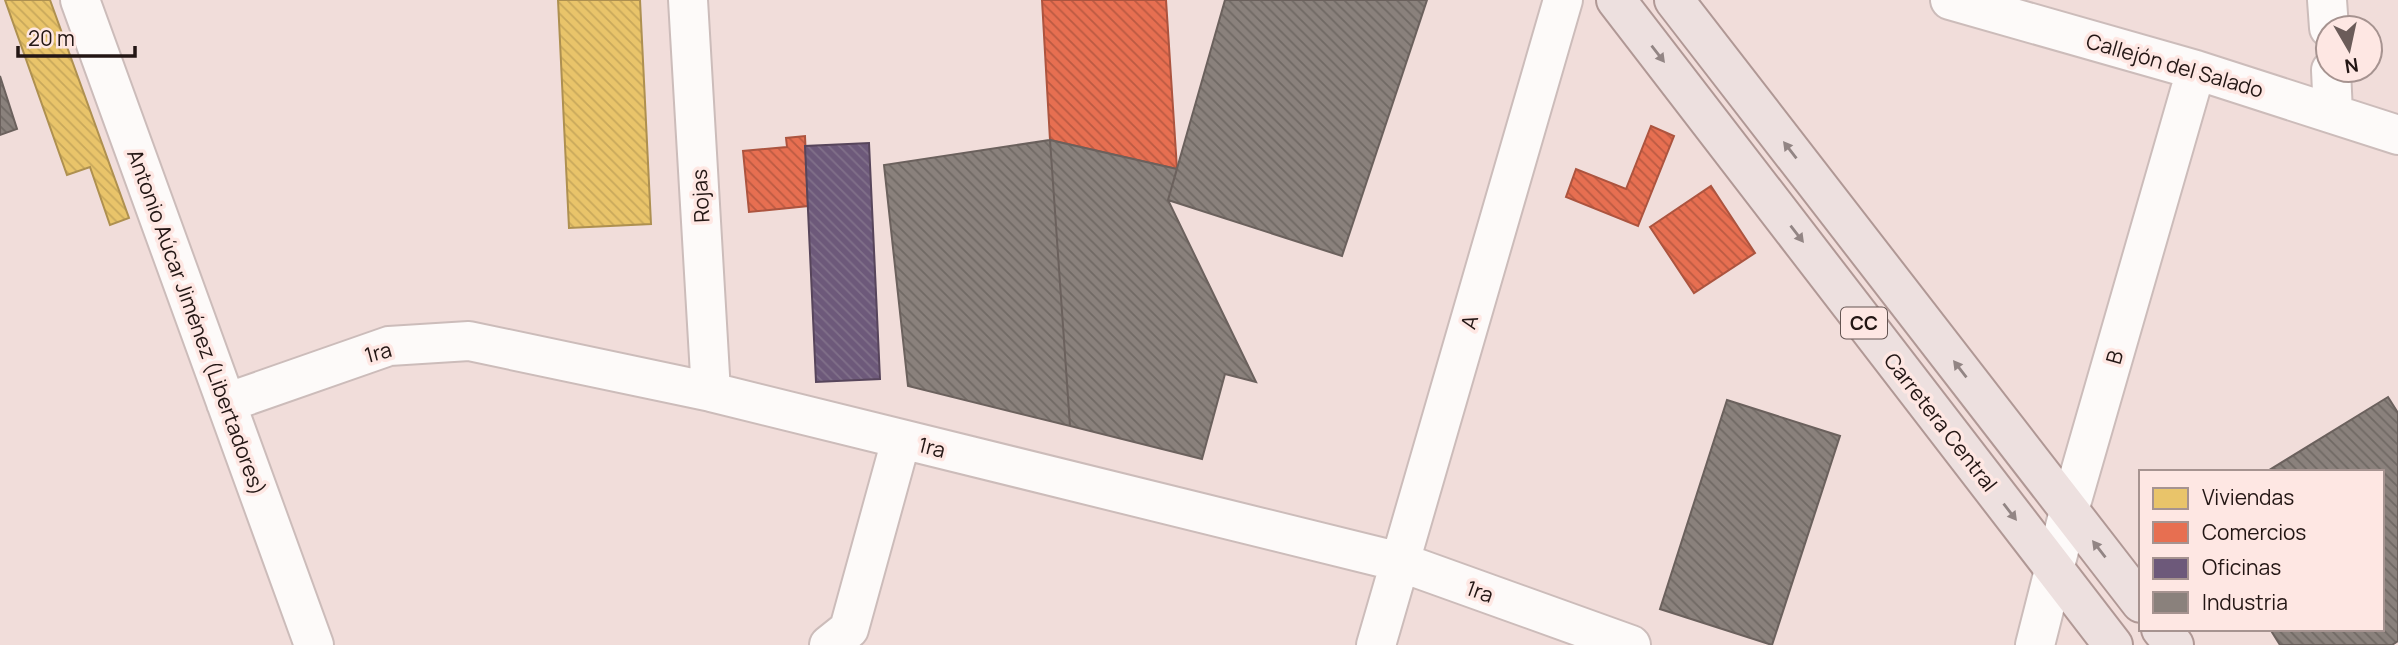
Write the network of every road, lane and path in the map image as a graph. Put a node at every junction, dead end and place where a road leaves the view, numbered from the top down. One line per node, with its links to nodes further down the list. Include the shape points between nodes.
1 (80, 0): 12 (street, Antonio Aúcar Jiménez (Libertadores))
2 (688, 0): 11 (street, Rojas)
3 (1563, 0): 15 (street, A)
4 (1616, 0): 16 (main road, Carretera Central / CC, one-way to 16)
5 (1674, 0): 14 (main road, CC, one-way to 5)
6 (1950, 0): 7 (street, Callejón del Salado)
7 (2196, 70): 9 (street, Callejón del Salado); 14 (street, B)
8 (2332, 84): 9 (street)
9 (2333, 113): 10 (street, Callejón del Salado)
10 (2398, 135)
11 (711, 392): 12 (street, 1ra, via 469,341 389,346); 13 (street, 1ra)
12 (226, 403): 19 (street, Antonio Aúcar Jiménez (Libertadores))
13 (901, 440): 15 (street, 1ra); 20 (street, via 849,629)
14 (2070, 510): 16 (street, B); 17 (main road, CC, one-way to 14)
15 (1399, 562): 21 (street, A); 22 (street, 1ra)
16 (2055, 570): 23 (street, B); 24 (main road, Carretera Central / CC)
17 (2139, 600)
18 (2163, 631): 25 (main road)
19 (314, 645)
20 (829, 645)
21 (1376, 645)
22 (1631, 645)
23 (2035, 645)
24 (2113, 645)
25 (2174, 645)

